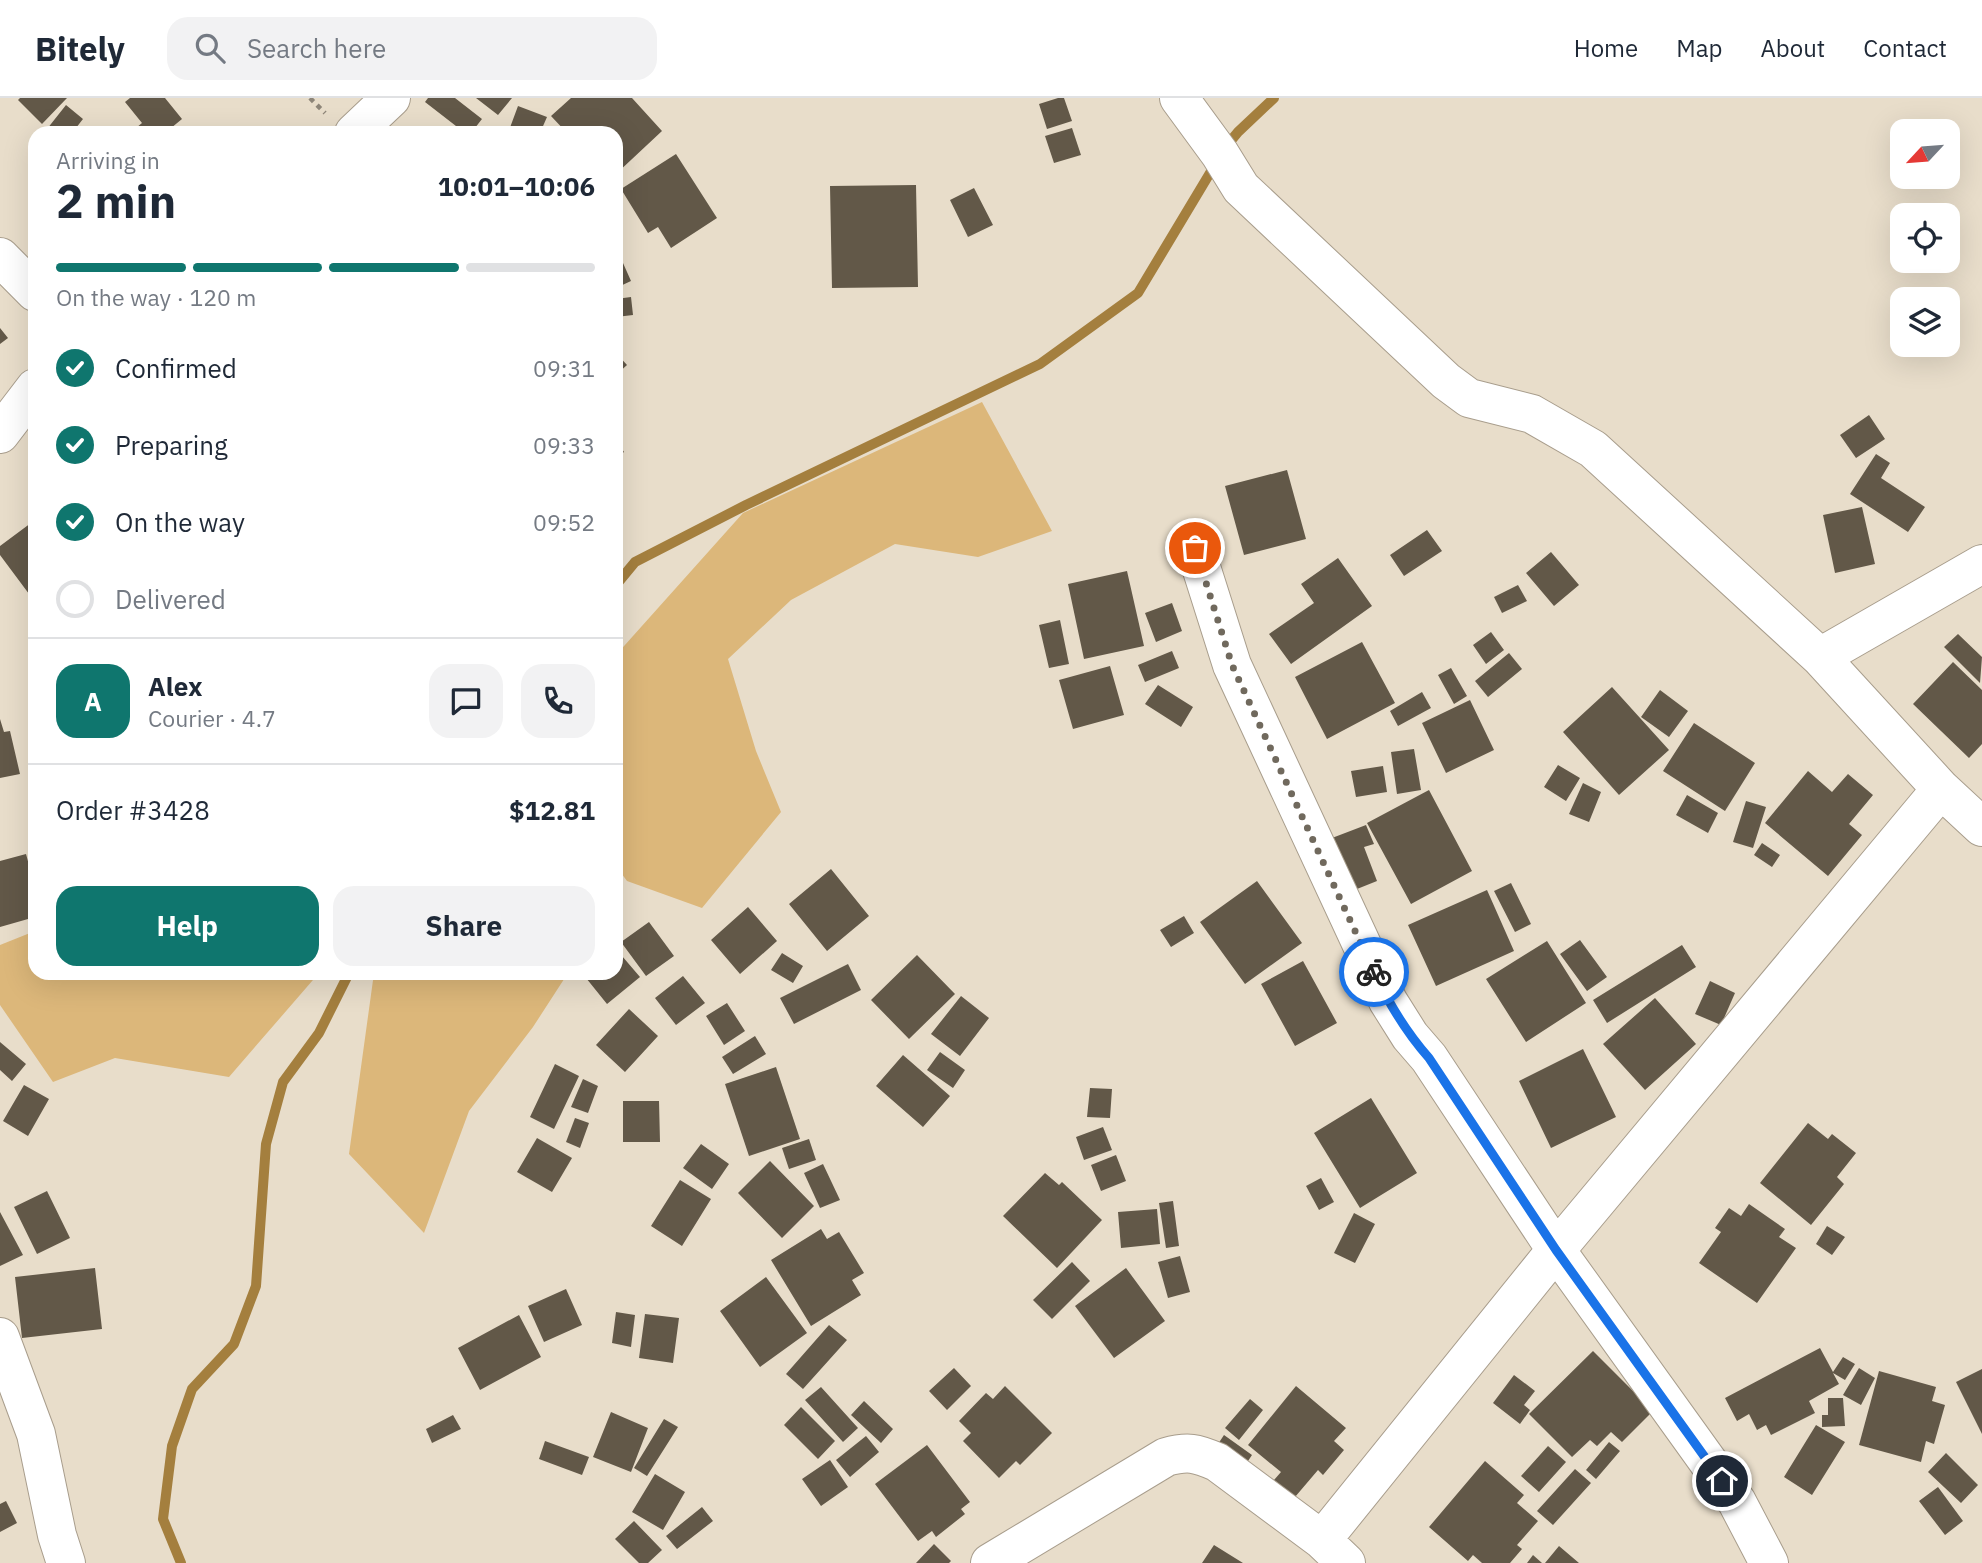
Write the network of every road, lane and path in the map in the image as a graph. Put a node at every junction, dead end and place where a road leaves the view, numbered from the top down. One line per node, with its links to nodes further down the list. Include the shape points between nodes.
1 (391, 98): 3 (street)
2 (1179, 98): 10 (street, via 1241,188 1446,381 1469,398 1532,414 1593,449)
3 (361, 126)
4 (0, 257): 5 (street)
5 (28, 285)
6 (28, 397): 7 (street)
7 (0, 434)
8 (1195, 548): 13 (street, via 1232,665 1388,1002)
9 (1982, 564): 10 (street)
10 (1820, 657): 11 (street)
11 (1941, 789): 12 (street); 13 (street)
12 (1982, 827)
13 (1556, 1250): 15 (street); 18 (street, via 1737,1502)
14 (0, 1337): 16 (street, via 36,1434)
15 (1334, 1552): 17 (street, via 1216,1462 1185,1452 1166,1457)
16 (66, 1563)
17 (990, 1563)
18 (1769, 1563)

